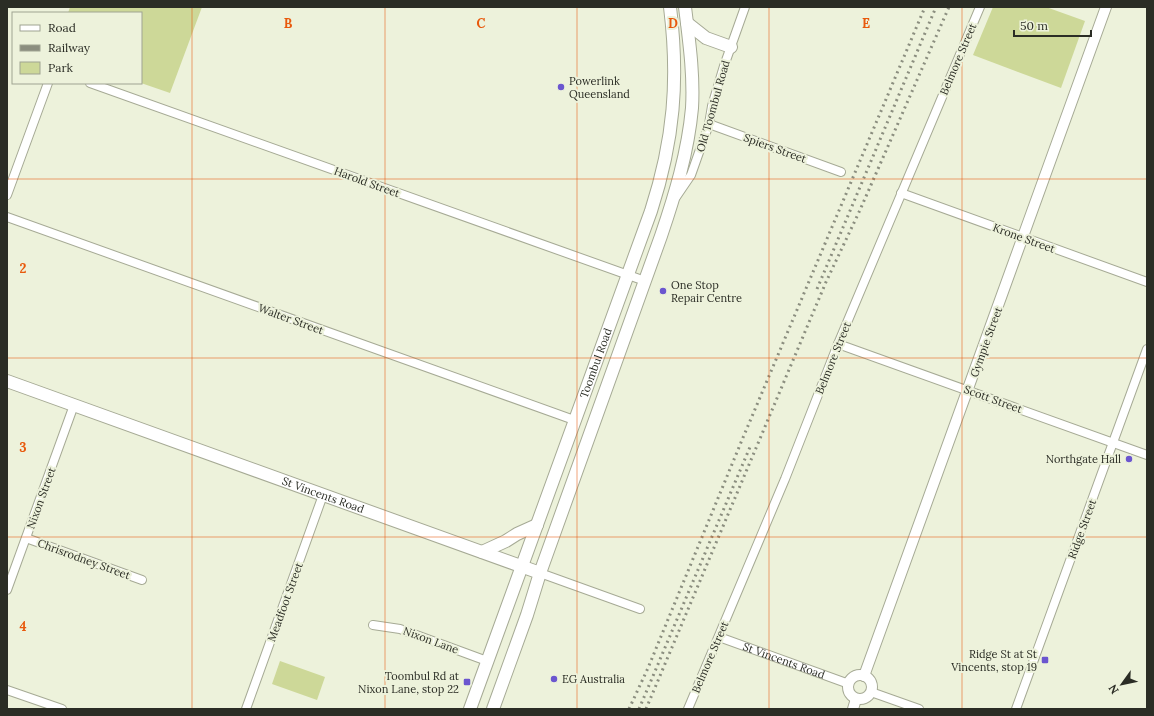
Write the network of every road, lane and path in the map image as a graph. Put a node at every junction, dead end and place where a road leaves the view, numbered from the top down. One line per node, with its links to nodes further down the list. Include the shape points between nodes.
1 (670, 7): 17 (main road, Toombul Road, via 675,70 671,132 663,173)
2 (686, 7): 6 (main road, Toombul Road)
3 (745, 7): 7 (street, Old Toombul Road)
4 (980, 7): 12 (street, Belmore Street)
5 (1106, 7): 16 (street, Gympie Street)
6 (687, 23): 7 (main road, via 706,38); 14 (main road, Toombul Road, via 692,107)
7 (730, 47): 10 (street, Old Toombul Road)
8 (48, 84): 13 (street)
9 (93, 84): 17 (street, Harold Street)
10 (709, 124): 11 (street, Spiers Street); 14 (street, Old Toombul Road, via 691,175)
11 (841, 172)
12 (901, 193): 16 (street, Krone Street); 20 (street, Belmore Street)
13 (7, 195)
14 (673, 202): 18 (main road, Toombul Road)
15 (7, 217): 25 (street, Walter Street)
16 (1023, 237): 19 (street, Krone Street); 23 (street, Gympie Street)
17 (627, 275): 18 (street, Harold Street); 25 (main road, Toombul Road)
18 (645, 281): 33 (main road, Toombul Road)
19 (1147, 282)
20 (838, 344): 23 (street, Scott Street); 38 (street, Belmore Street)
21 (1147, 349): 26 (street, Ridge Street)
22 (7, 381): 24 (main road, St Vincents Road)
23 (968, 390): 26 (street, Scott Street); 40 (street, Gympie Street)
24 (74, 405): 28 (main road, St Vincents Road); 30 (street, Nixon Street)
25 (574, 420): 29 (main road, Toombul Road)
26 (1113, 443): 27 (street, Scott Street); 52 (street, Ridge Street)
27 (1147, 455)
28 (323, 495): 31 (main road, St Vincents Road); 46 (street, Meadfoot Street)
29 (537, 525): 31 (main road); 32 (main road, Toombul Road)
30 (26, 538): 34 (street, Chrisrodney Street); 35 (street, Nixon Street)
31 (482, 552): 32 (main road, St Vincents Road)
32 (522, 566): 33 (main road, St Vincents Road); 39 (main road, Toombul Road)
33 (540, 572): 36 (street, St Vincents Road); 48 (main road, Toombul Road)
34 (142, 580)
35 (7, 590)
36 (640, 609)
37 (373, 625): 39 (street, Nixon Lane, via 400,629)
38 (719, 637): 41 (street, St Vincents Road); 49 (street, Belmore Street)
39 (487, 661): 47 (main road, Toombul Road)
40 (864, 676): 41 (street, via 853,678); 43 (street, via 870,681)
41 (849, 684): 44 (street, via 850,694)
42 (7, 690): 45 (street)
43 (871, 692): 44 (street, via 867,698); 51 (street)
44 (856, 698): 50 (street)
45 (62, 709)
46 (246, 709)
47 (470, 709)
48 (493, 709)
49 (688, 709)
50 (853, 709)
51 (918, 709)
52 (1016, 709)

